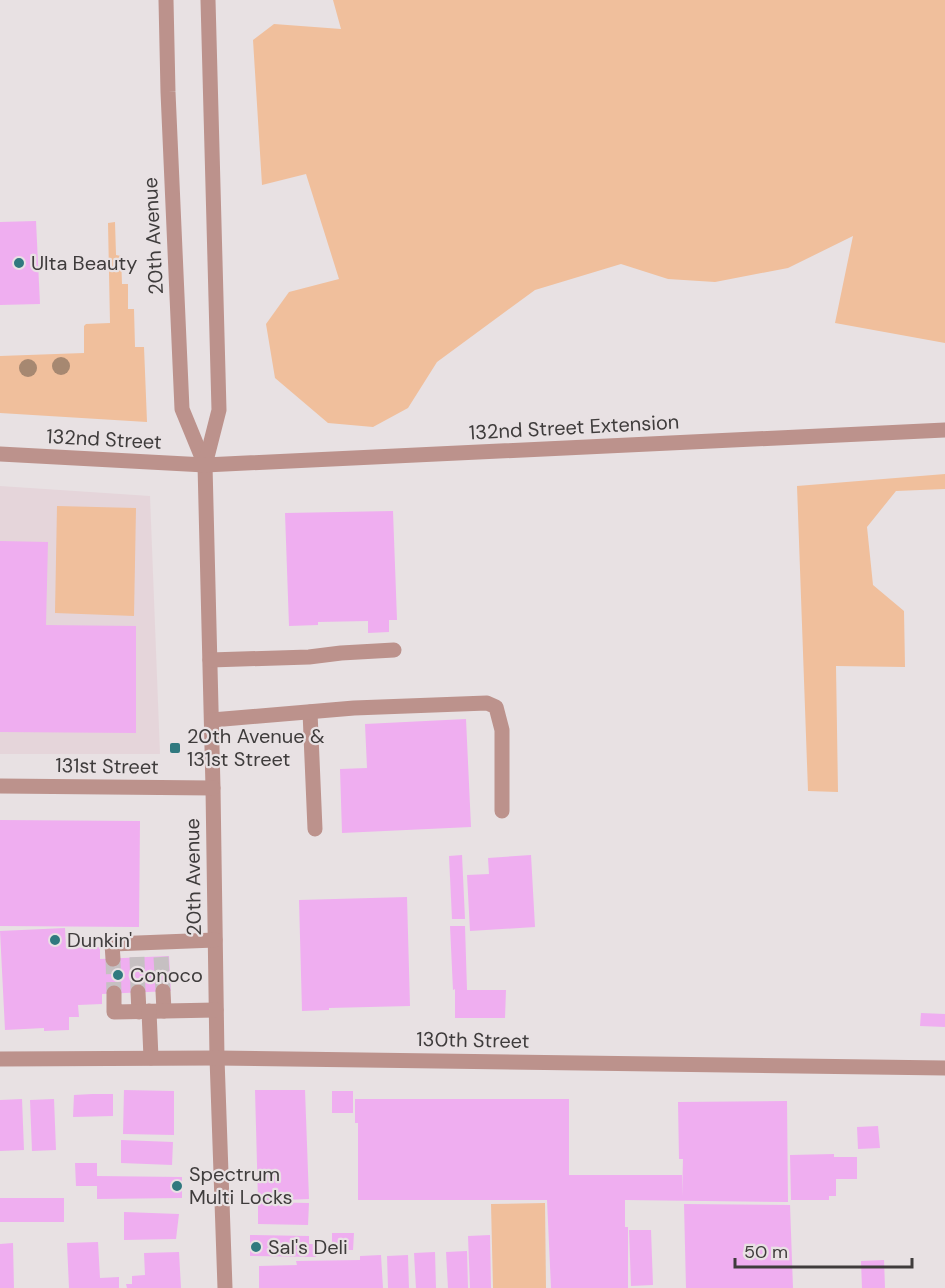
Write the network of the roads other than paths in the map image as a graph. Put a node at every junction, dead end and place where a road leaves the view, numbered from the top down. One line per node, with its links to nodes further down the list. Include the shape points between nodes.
1 (166, 0): 5 (street, 20th Avenue, via 182,409)
2 (208, 0): 5 (street, 20th Avenue, via 219,410)
3 (945, 430): 5 (street, 132nd Street Extension)
4 (0, 454): 5 (street, 132nd Street)
5 (205, 465): 7 (street, 20th Avenue)
6 (394, 650): 7 (street)
7 (210, 660): 9 (street, 20th Avenue)
8 (310, 712): 9 (street); 12 (street, via 487,703 496,707 502,730); 13 (street)
9 (212, 720): 11 (street, 20th Avenue)
10 (0, 786): 11 (street, 131st Street)
11 (213, 788): 14 (street, 20th Avenue)
12 (502, 811)
13 (315, 829)
14 (215, 940): 15 (street, via 136,950 112,944); 19 (street, 20th Avenue)
15 (112, 958)
16 (163, 991): 20 (street)
17 (138, 992): 20 (street)
18 (114, 993): 20 (street, via 114,1012)
19 (216, 1010): 20 (street); 22 (street, 20th Avenue)
20 (151, 1011): 21 (street)
21 (151, 1058): 22 (street, 130th Street); 23 (street, 130th Street)
22 (217, 1058): 24 (street, 130th Street); 25 (street, 20th Avenue)
23 (0, 1059)
24 (945, 1068)
25 (225, 1288)

